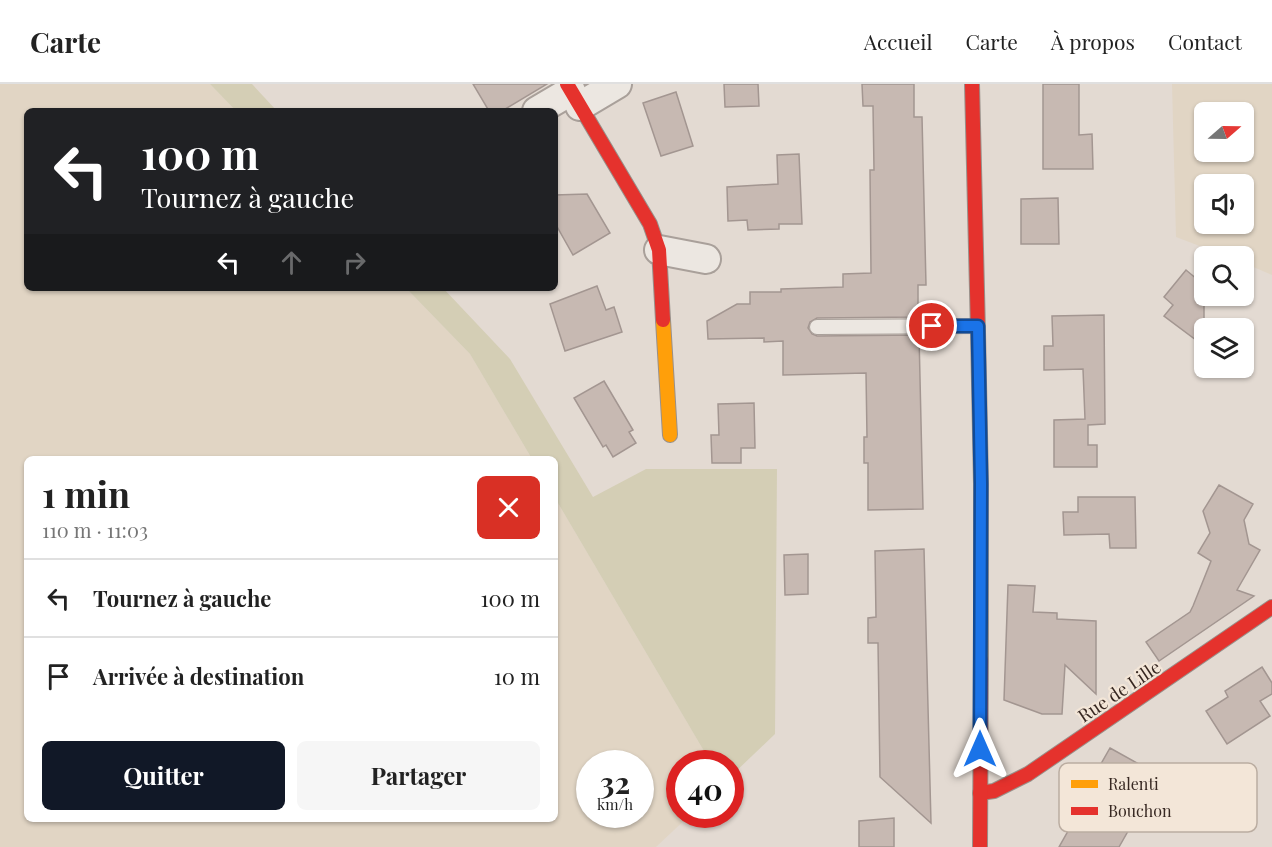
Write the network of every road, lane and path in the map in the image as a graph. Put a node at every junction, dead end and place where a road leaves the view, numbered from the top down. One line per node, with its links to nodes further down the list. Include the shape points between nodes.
1 (617, 84): 3 (street)
2 (972, 84): 7 (street)
3 (573, 93): 4 (street); 5 (street, via 650,224)
4 (543, 108)
5 (659, 250): 6 (street); 9 (street)
6 (706, 259)
7 (978, 326): 8 (lane); 11 (street)
8 (817, 327)
9 (670, 435)
10 (1272, 607): 11 (street, Rue de Lille, via 1028,774)
11 (980, 793): 12 (street)
12 (980, 847)

